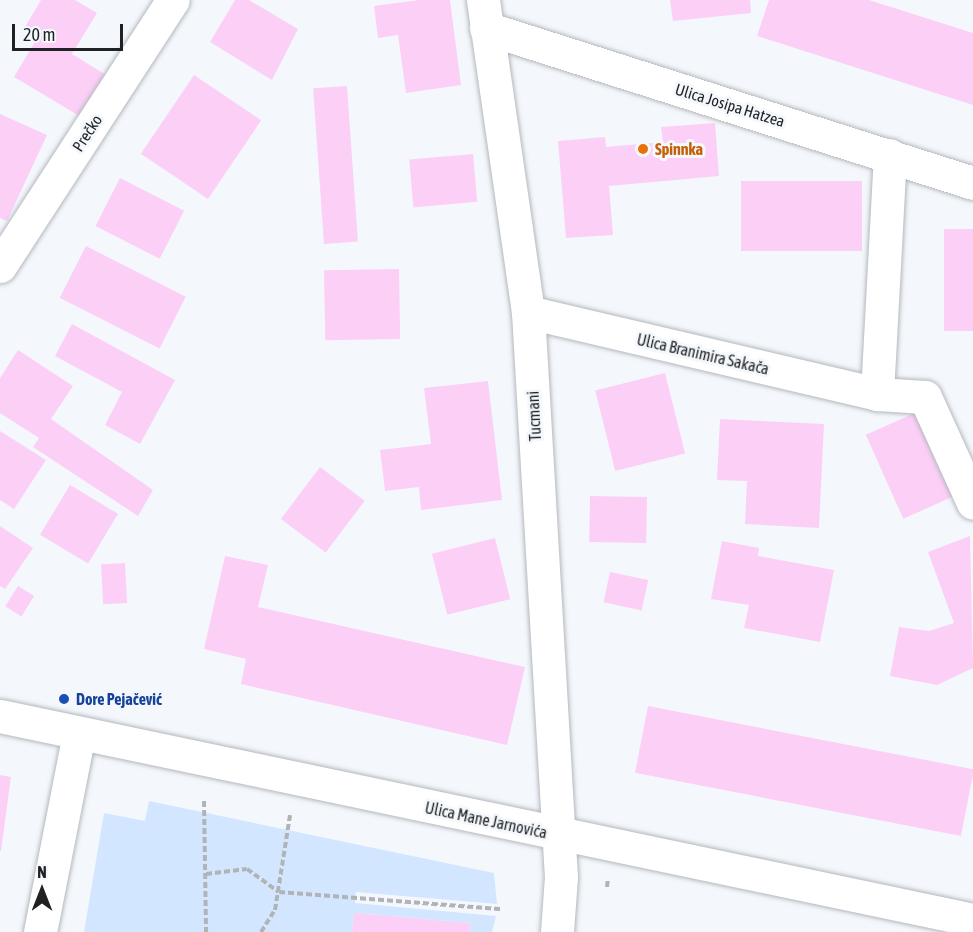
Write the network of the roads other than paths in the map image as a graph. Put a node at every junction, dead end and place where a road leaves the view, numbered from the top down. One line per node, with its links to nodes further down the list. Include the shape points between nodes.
1 (173, 0): 5 (street, Prečko)
2 (484, 14): 3 (street, Ulica Josipa Hatzea); 6 (street, Tucmani)
3 (890, 155): 4 (street, Ulica Josipa Hatzea); 7 (street)
4 (973, 183)
5 (0, 267)
6 (528, 312): 7 (street, Ulica Branimira Sakača); 11 (street, Tucmani)
7 (877, 394): 8 (street, Ulica Branimira Sakača, via 925,397)
8 (973, 503)
9 (0, 716): 10 (street, Ulica Mane Jarnovića)
10 (79, 733): 11 (street, Ulica Mane Jarnovića); 13 (street)
11 (558, 835): 12 (street, Ulica Mane Jarnovića); 14 (street, Tucmani)
12 (973, 920)
13 (40, 932)
14 (557, 932)

